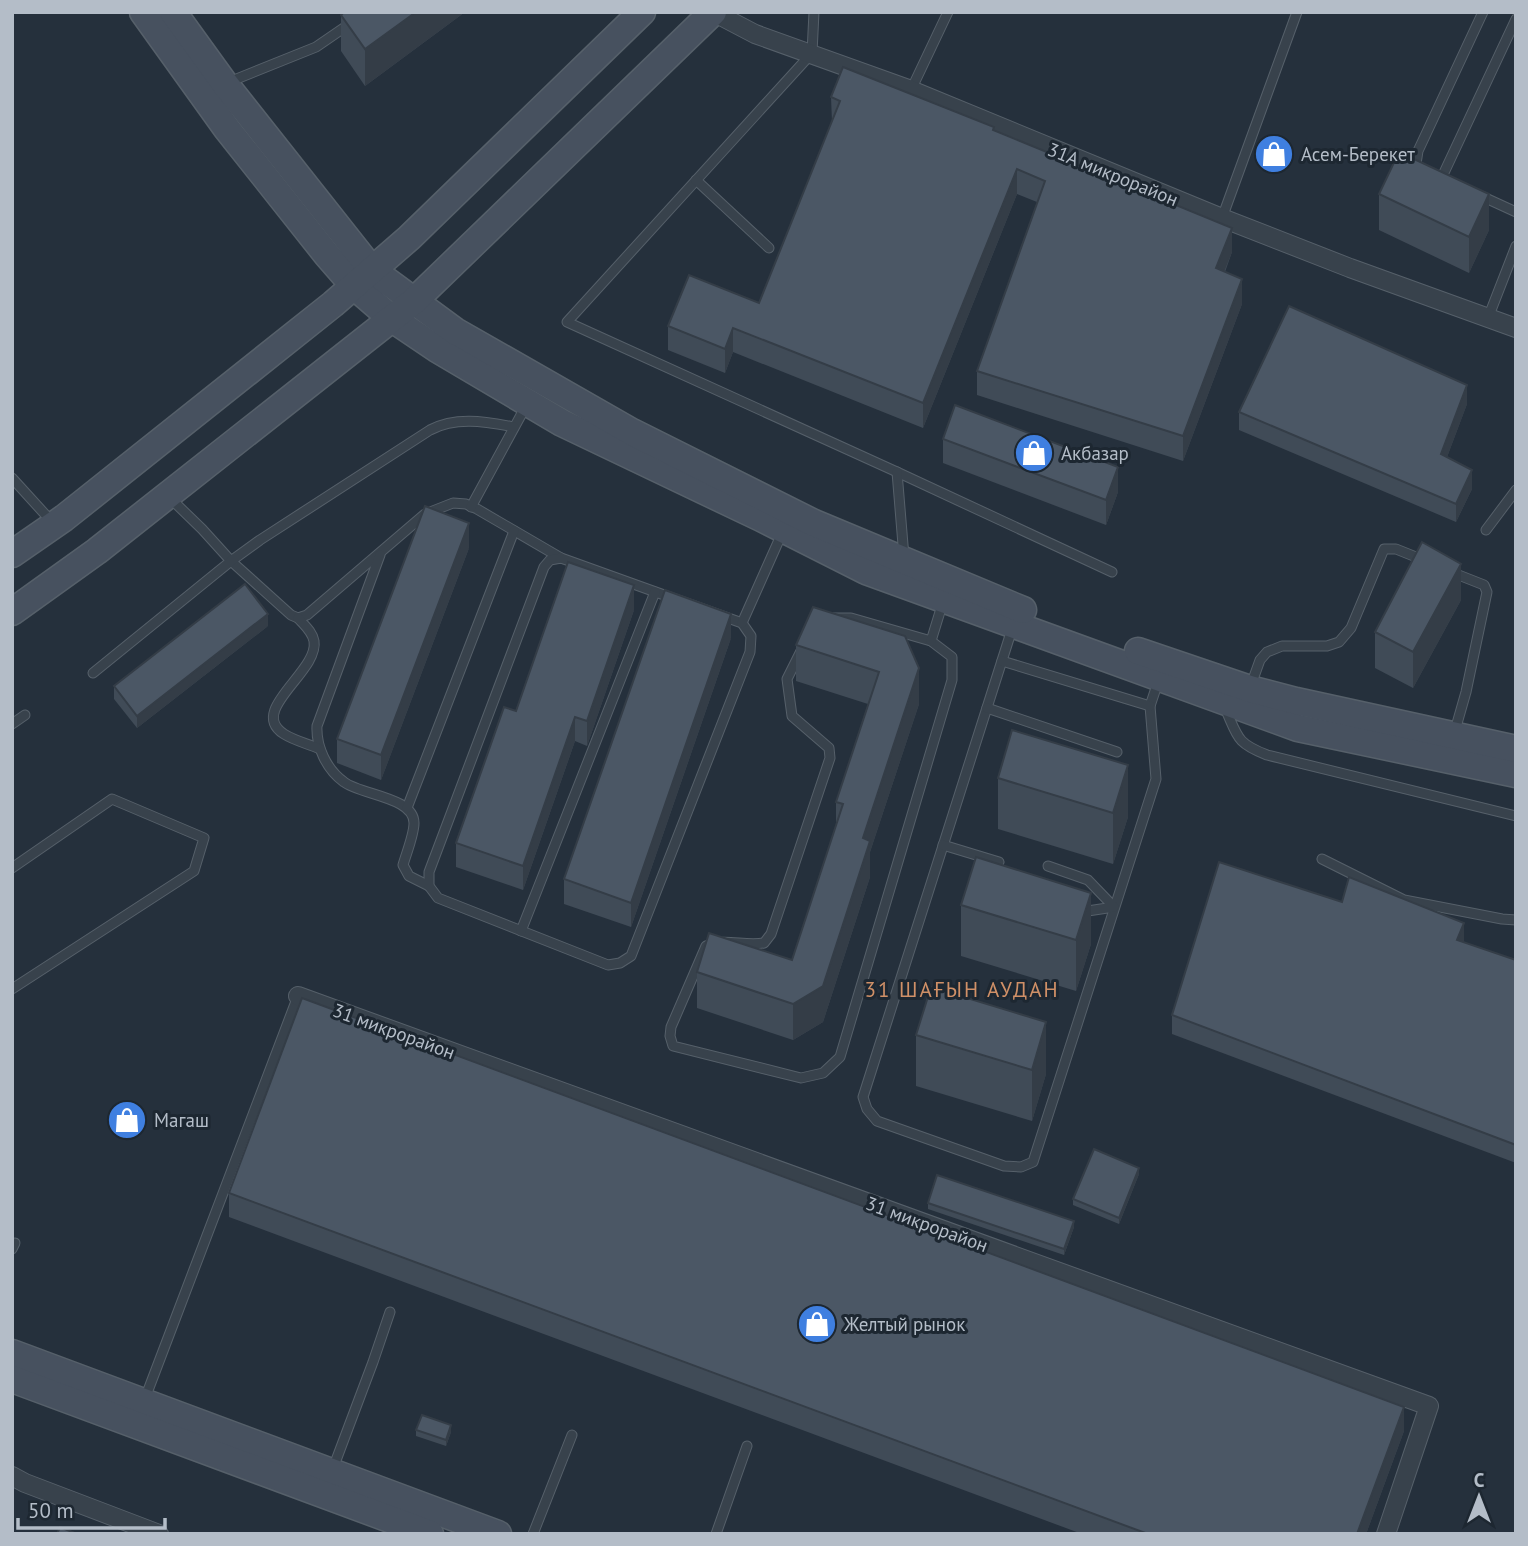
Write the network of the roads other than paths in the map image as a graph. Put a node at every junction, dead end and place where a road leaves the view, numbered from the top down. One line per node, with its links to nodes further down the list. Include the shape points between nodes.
1 (143, 12): 22 (street, via 227,129 327,255)
2 (173, 12): 12 (street)
3 (367, 12): 12 (lane, via 316,47)
4 (642, 12): 22 (street)
5 (713, 12): 11 (street, 31А микрорайон, via 755,34); 23 (street)
6 (814, 12): 11 (lane)
7 (948, 12): 13 (lane)
8 (1297, 12): 19 (lane)
9 (1483, 12): 14 (lane, via 1418,151 1416,164)
10 (1516, 19): 14 (lane)
11 (812, 53): 13 (street, 31А микрорайон); 15 (lane)
12 (225, 84): 22 (street)
13 (911, 90): 19 (street, 31А микрорайон)
14 (1442, 177): 16 (lane)
15 (696, 180): 21 (lane); 29 (lane, via 567,322)
16 (1454, 183)
17 (1467, 189): 18 (lane)
18 (1516, 212)
19 (1222, 218): 25 (street, 31А микрорайон)
20 (1516, 246): 25 (lane)
21 (769, 248)
22 (363, 278): 23 (street); 24 (street); 34 (street)
23 (414, 301): 24 (street); 42 (street, via 454,331 632,432 814,523)
24 (391, 318): 27 (street); 32 (street)
25 (1488, 318): 26 (street, 31А микрорайон)
26 (1516, 328)
27 (528, 403): 28 (lane); 35 (street)
28 (514, 427): 33 (lane); 41 (lane, via 470,421 441,424)
29 (897, 472): 42 (lane); 45 (lane)
30 (12, 478): 34 (lane)
31 (1516, 489): 36 (lane)
32 (167, 496): 41 (lane); 48 (street)
33 (471, 507): 37 (lane); 38 (lane, via 453,503 425,514)
34 (55, 525): 39 (street)
35 (784, 529): 47 (street, via 866,571); 50 (lane)
36 (1486, 530)
37 (514, 531): 40 (lane); 67 (lane)
38 (381, 552): 49 (lane); 63 (lane, via 317,726)
39 (12, 554)
40 (561, 558): 46 (lane); 74 (lane, via 544,567 429,872)
41 (231, 561): 49 (lane); 54 (lane)
42 (905, 561): 56 (street, via 1051,622)
43 (1433, 564): 56 (lane, via 1396,549 1384,549 1351,628 1339,642 1282,646 1268,652 1260,660)
44 (1445, 569): 62 (lane, via 1484,585 1487,592)
45 (1112, 572)
46 (655, 592): 50 (lane); 78 (lane)
47 (944, 599): 51 (street); 52 (lane)
48 (12, 612)
49 (298, 618): 63 (lane, via 310,632 313,652 275,706 273,720 284,734)
50 (742, 623): 78 (lane, via 751,636 750,652 631,956 608,965)
51 (1014, 625): 53 (lane); 55 (street)
52 (931, 641): 52 (lane, via 952,657 952,680 840,1057 824,1073 801,1078 673,1046 671,1027 706,946 715,942 754,945 764,943 771,934 830,758 829,748 792,716 789,701 787,679 816,621 851,618)
53 (1002, 661): 58 (lane); 59 (lane)
54 (93, 673)
55 (1159, 678): 57 (street); 58 (lane)
56 (1250, 689): 62 (street)
57 (1221, 701): 66 (street, via 1297,728); 68 (lane, via 1238,737 1257,751)
58 (1150, 706): 75 (lane, via 1156,779)
59 (987, 708): 65 (lane); 69 (lane)
60 (26, 715): 61 (lane)
61 (12, 724)
62 (1453, 736): 64 (street)
63 (320, 749): 67 (lane, via 345,783)
64 (1516, 749)
65 (1117, 752)
66 (1516, 774)
67 (407, 808): 74 (lane, via 414,825 403,865 409,876)
68 (1516, 816)
69 (943, 845): 71 (lane); 75 (lane, via 863,1097 877,1121 1004,1167 1033,1162)
70 (1322, 859): 77 (lane, via 1404,900)
71 (999, 862)
72 (1048, 866): 75 (lane, via 1088,880)
73 (12, 868): 79 (lane, via 112,799 204,838 194,871)
74 (429, 886): 78 (lane, via 438,898)
75 (1114, 907): 76 (lane)
76 (1075, 914)
77 (1516, 920)
78 (521, 931)
79 (12, 989)
80 (298, 996): 84 (lane); 95 (street, 31 микрорайон, via 1429,1406)
81 (390, 1312): 87 (lane)
82 (12, 1353): 84 (street)
83 (12, 1379): 89 (street)
84 (144, 1402): 87 (street)
85 (572, 1435): 93 (lane)
86 (747, 1446): 94 (lane)
87 (331, 1472): 92 (street)
88 (12, 1476): 90 (street)
89 (397, 1528): 91 (street)
90 (159, 1534)
91 (430, 1534)
92 (498, 1534)
93 (533, 1534)
94 (716, 1534)
95 (1387, 1534)

